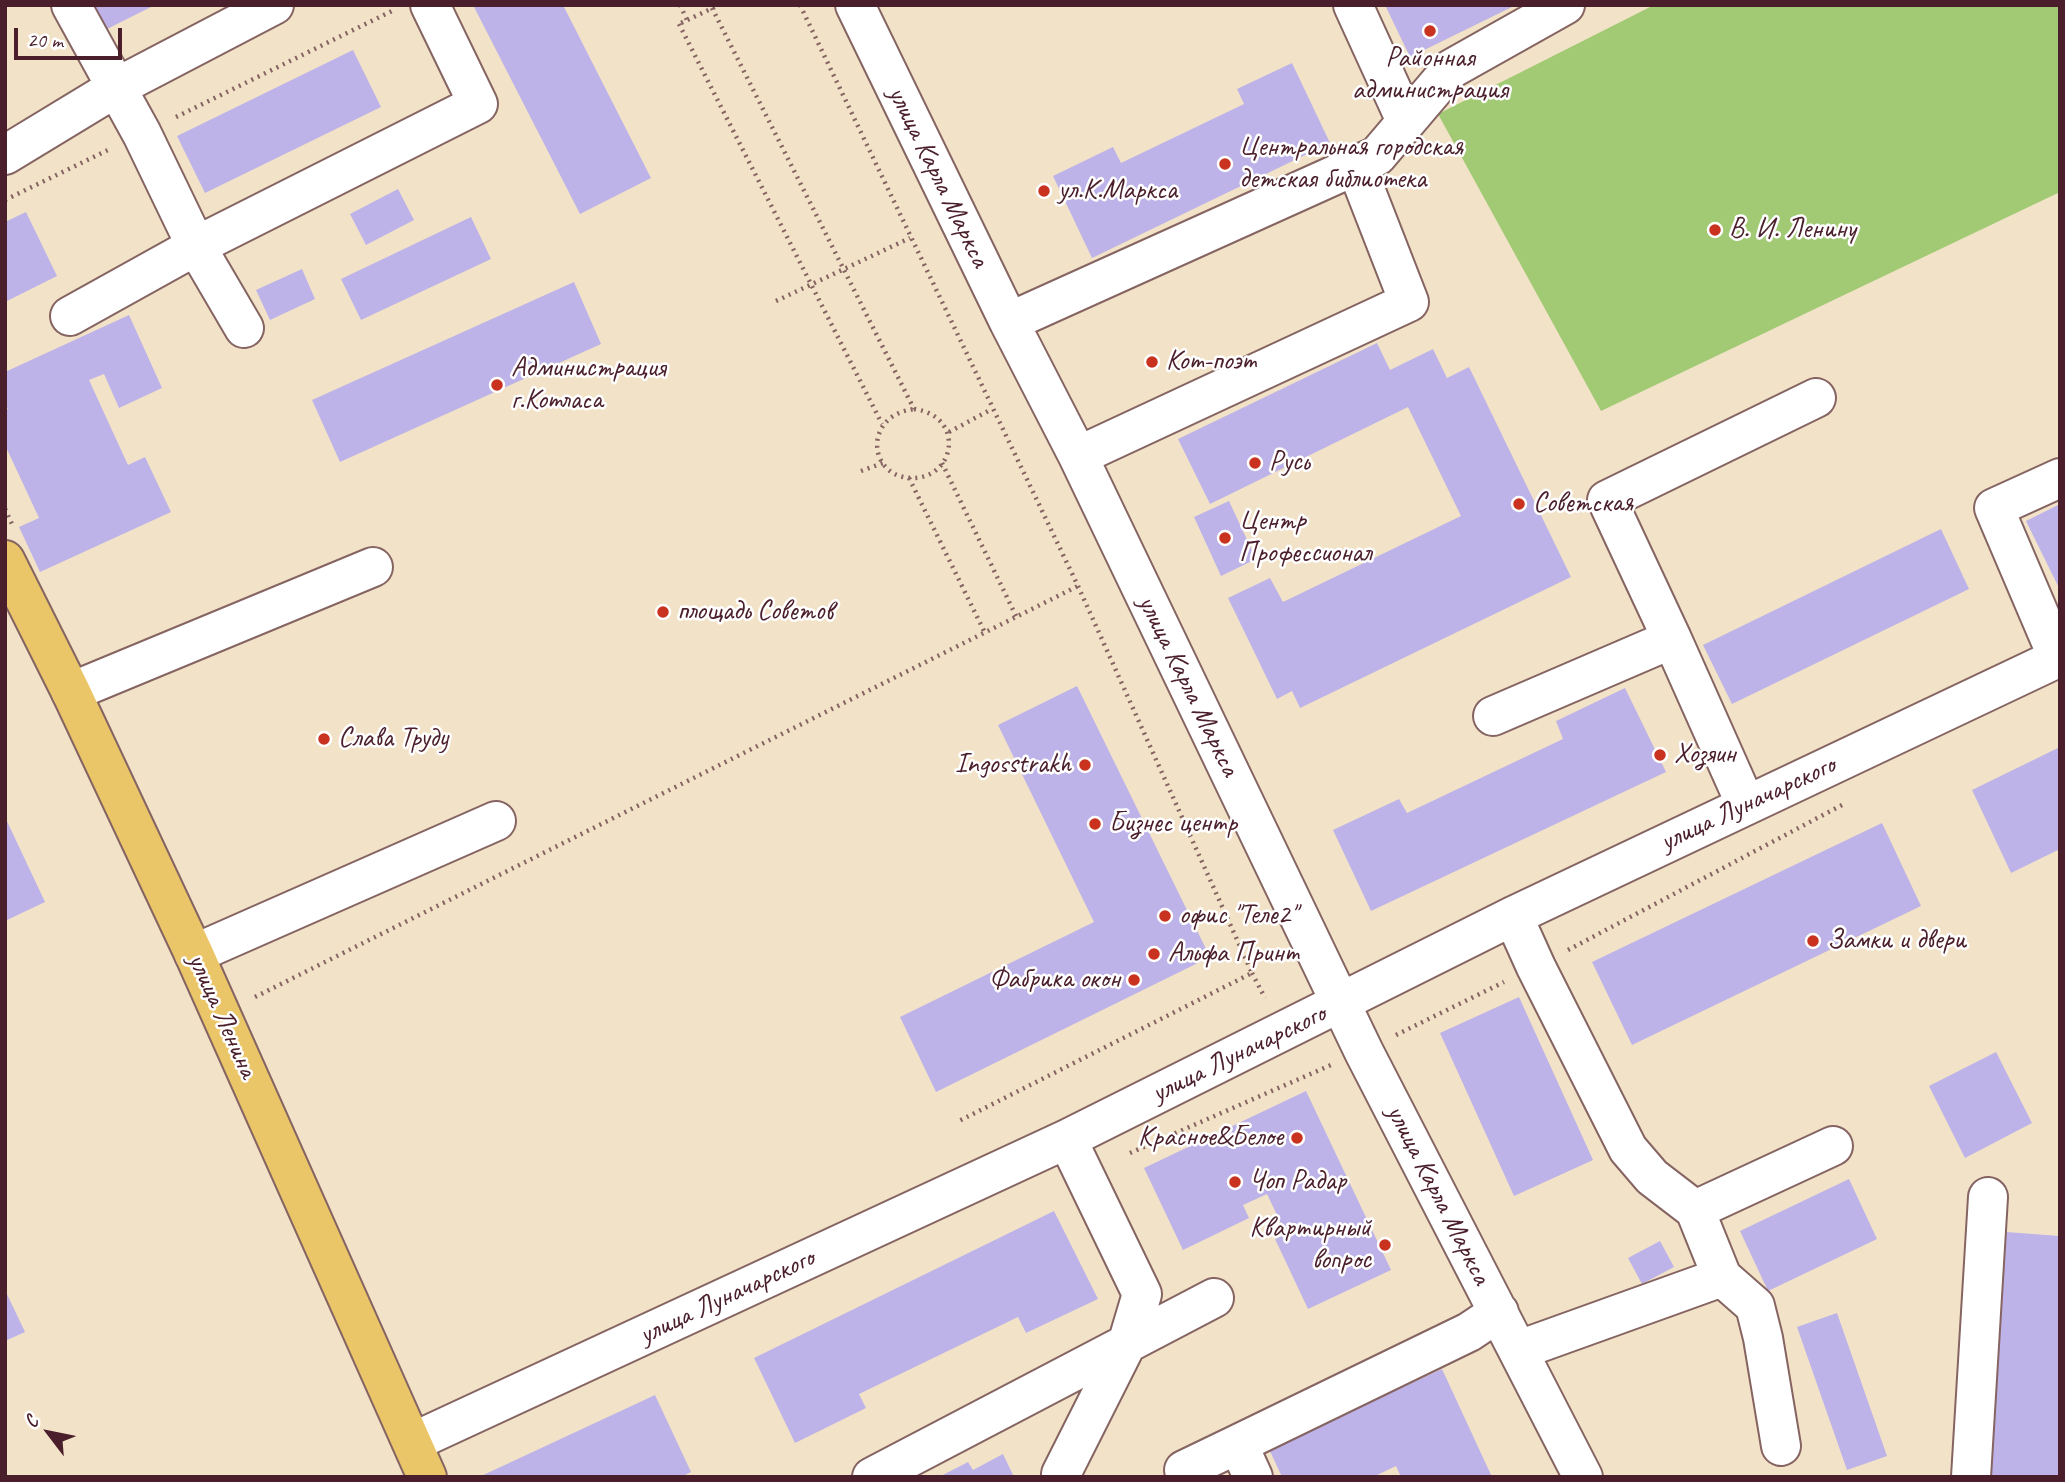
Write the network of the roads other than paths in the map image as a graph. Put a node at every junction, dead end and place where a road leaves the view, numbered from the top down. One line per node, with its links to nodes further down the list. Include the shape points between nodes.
1 (71, 5): 7 (street)
2 (274, 5): 7 (street)
3 (430, 5): 11 (street, via 478,104)
4 (855, 5): 13 (street, улица Карла Маркса)
5 (1353, 5): 8 (street)
6 (1565, 5): 8 (street, via 1451,69)
7 (117, 87): 9 (street); 11 (street)
8 (1406, 121): 10 (street, via 1377,156)
9 (5, 155)
10 (1356, 166): 13 (street); 16 (street, via 1409,302)
11 (196, 246): 12 (street); 14 (street)
12 (70, 316)
13 (1009, 322): 16 (street, улица Карла Маркса)
14 (244, 328)
15 (1816, 398): 20 (street, via 1606,500)
16 (1078, 456): 28 (street, улица Карла Маркса)
17 (2060, 478): 21 (street, via 1994,508)
18 (5, 560): 22 (main road, улица Ленина)
19 (373, 567): 22 (street)
20 (1672, 639): 23 (street); 24 (street)
21 (2059, 657): 24 (street, улица Луначарского)
22 (71, 692): 27 (main road, улица Ленина)
23 (1493, 716)
24 (1746, 805): 26 (street, улица Луначарского)
25 (496, 821): 27 (street)
26 (1513, 916): 28 (street, улица Луначарского); 32 (street, via 1628,1149 1652,1177)
27 (194, 954): 38 (main road, улица Ленина)
28 (1342, 1002): 29 (street, улица Луначарского); 35 (street, улица Карла Маркса)
29 (1067, 1139): 36 (street, via 1142,1294); 38 (street, улица Луначарского)
30 (1833, 1146): 32 (street)
31 (1988, 1198): 46 (street)
32 (1695, 1210): 33 (street)
33 (1722, 1277): 37 (street); 39 (street, via 1755,1306)
34 (1214, 1298): 36 (street)
35 (1499, 1312): 37 (street, улица Карла Маркса); 40 (street)
36 (1128, 1341): 42 (street); 44 (street)
37 (1519, 1350): 45 (street, улица Карла Маркса)
38 (413, 1442): 43 (main road, улица Ленина)
39 (1781, 1446)
40 (1246, 1460): 41 (street)
41 (1184, 1470)
42 (1060, 1474)
43 (427, 1477)
44 (872, 1477)
45 (1583, 1477)
46 (1971, 1477)

